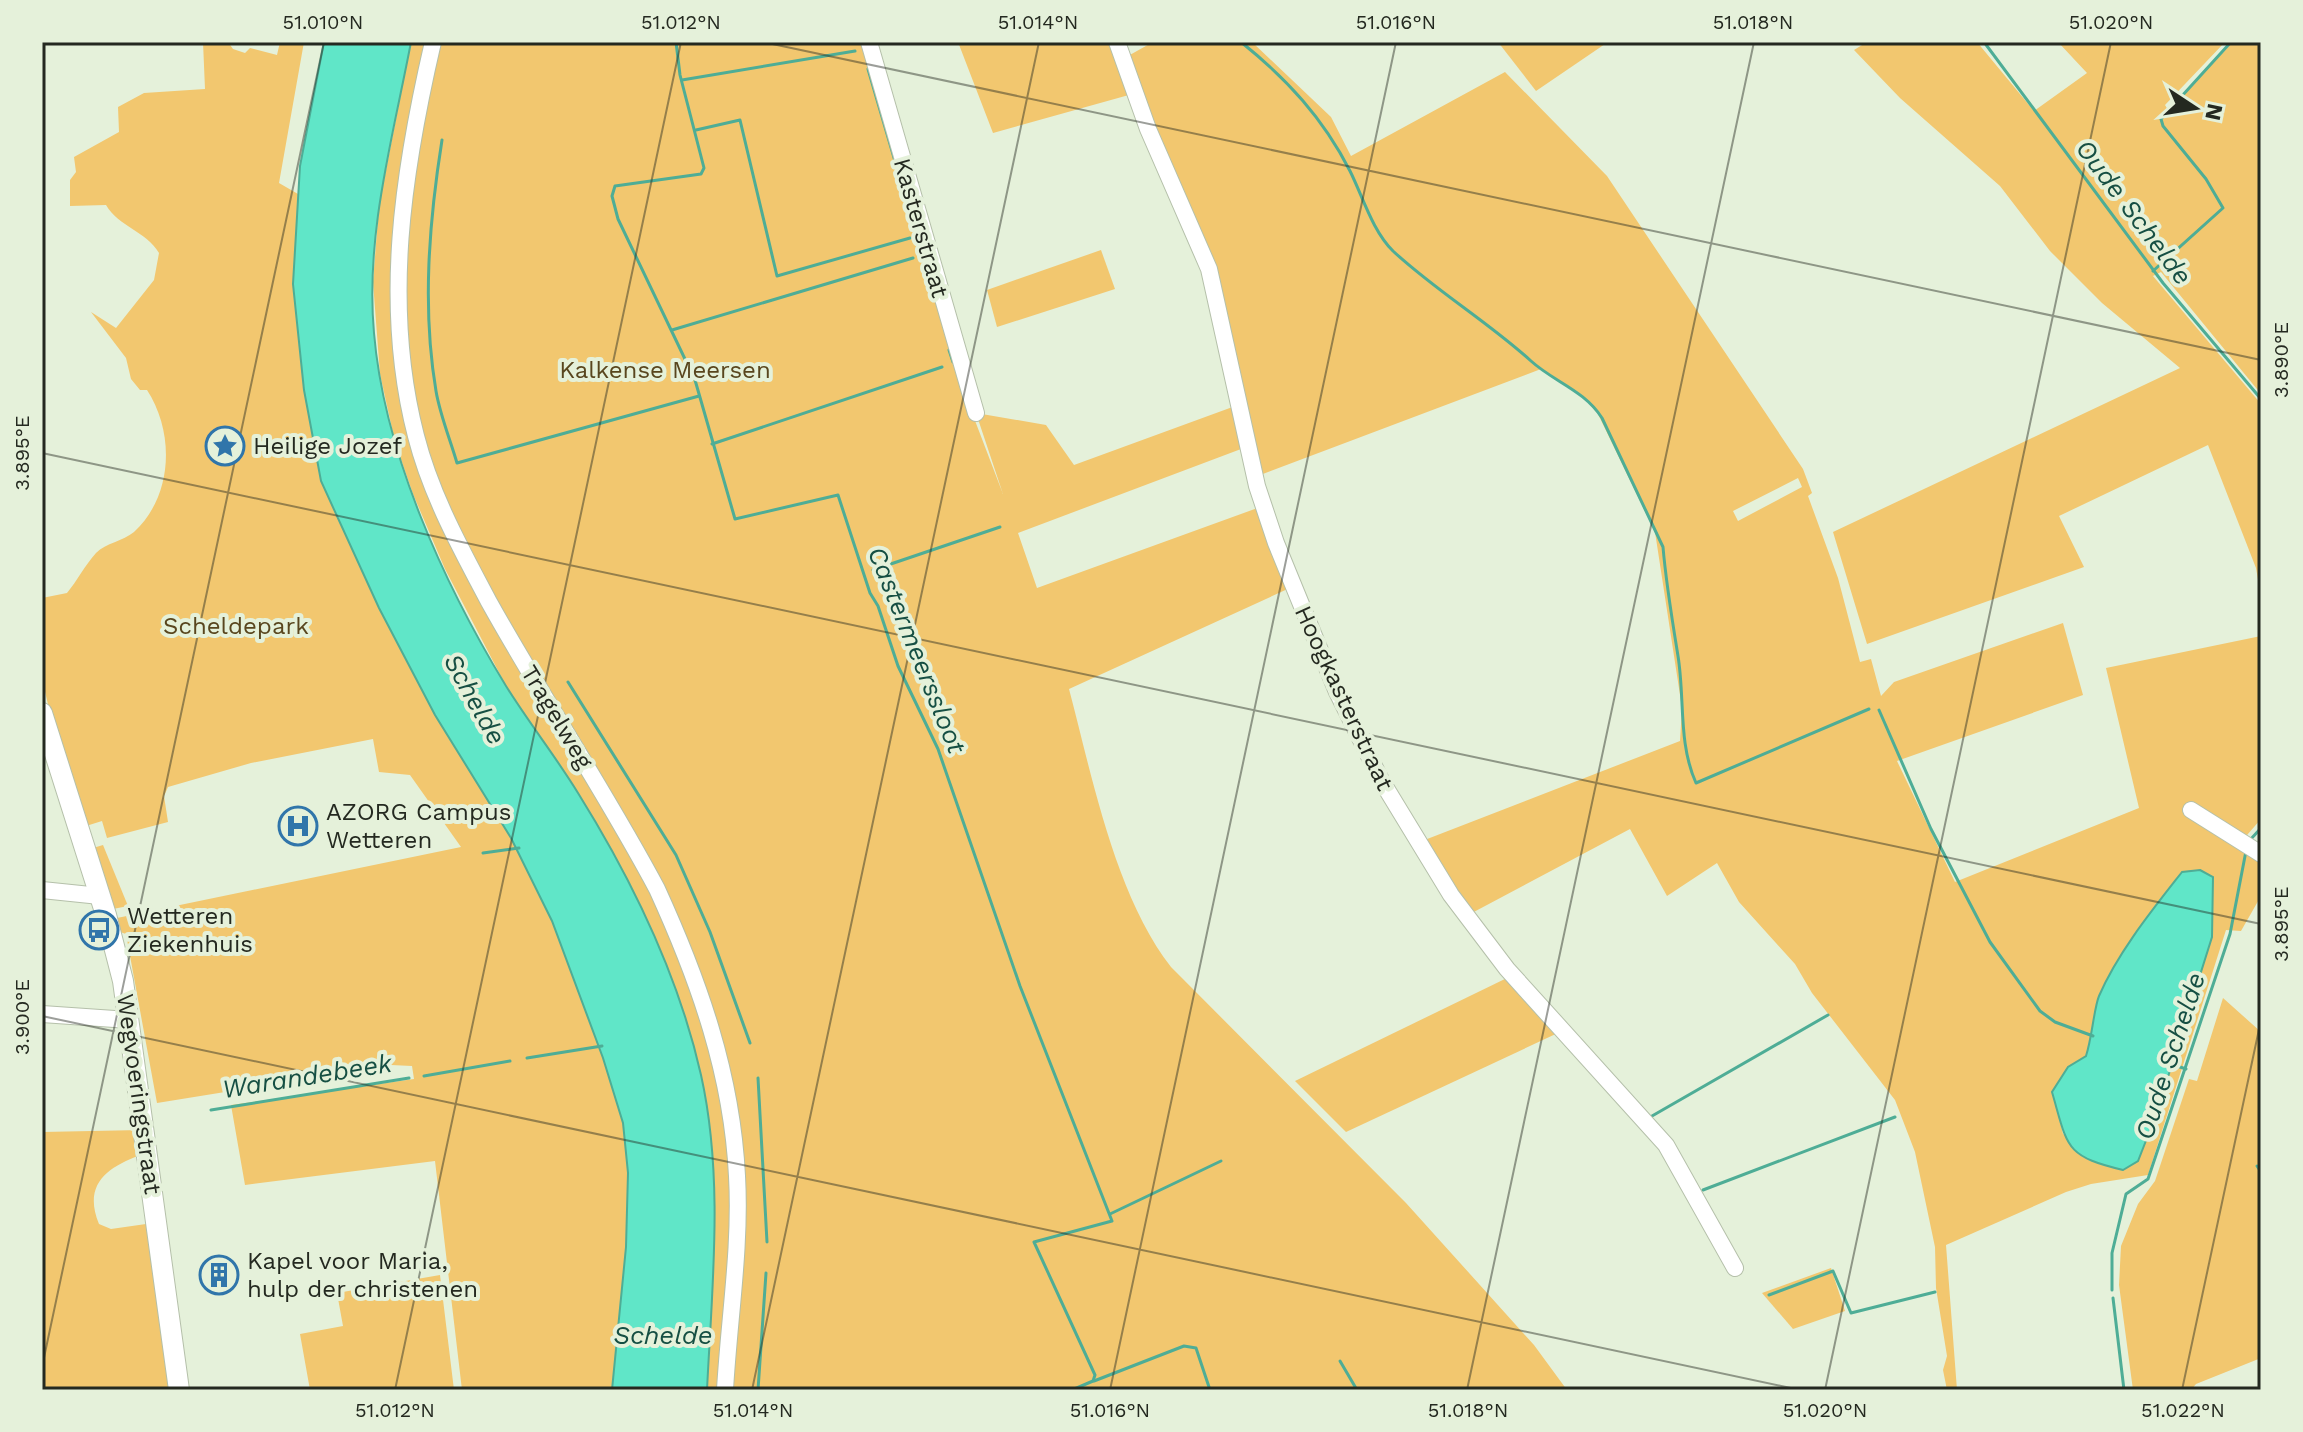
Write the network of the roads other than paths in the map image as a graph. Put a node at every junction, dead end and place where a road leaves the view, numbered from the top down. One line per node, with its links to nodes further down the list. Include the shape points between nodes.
1 (433, 42): 14 (street, Tragelweg, via 400,234 400,334 416,437 467,561 657,889 717,1042 737,1176)
2 (869, 42): 4 (street, Kasterstraat)
3 (1117, 42): 12 (street, Hoogkasterstraat, via 1209,269 1257,486 1281,558 1375,768 1451,895 1507,969 1666,1145)
4 (976, 413)
5 (42, 713): 9 (main road, Wegvoeringstraat)
6 (2191, 810): 7 (street)
7 (2261, 854)
8 (42, 890): 9 (street)
9 (100, 896): 11 (main road, Wegvoeringstraat)
10 (42, 1014): 11 (street)
11 (129, 1020): 13 (main road, Wegvoeringstraat)
12 (1735, 1268)
13 (179, 1390)
14 (725, 1390)

